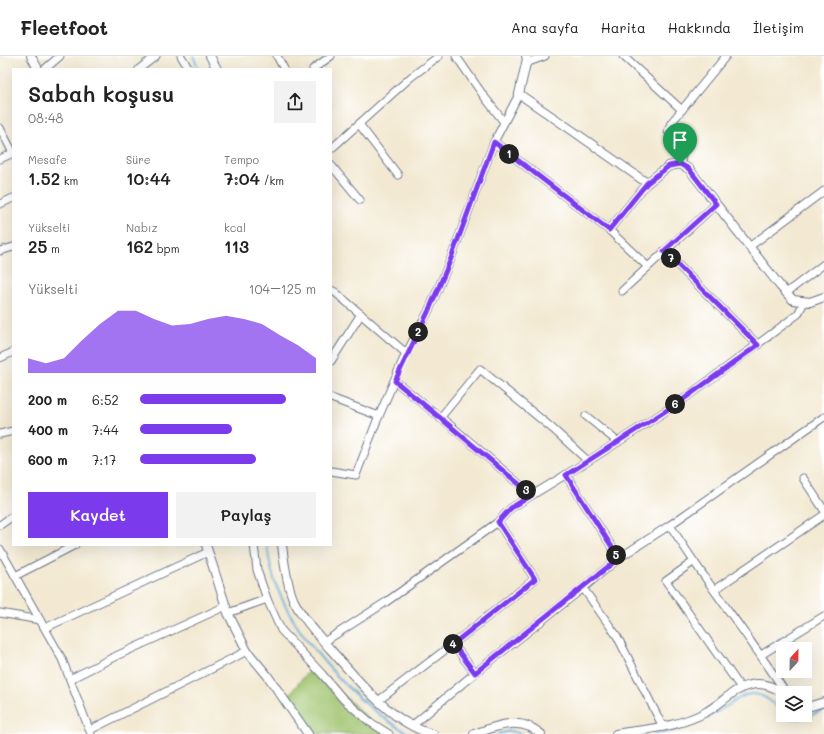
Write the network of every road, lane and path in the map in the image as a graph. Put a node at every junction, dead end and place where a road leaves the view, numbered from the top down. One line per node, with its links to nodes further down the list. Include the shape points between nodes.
1 (31, 56): 16 (street)
2 (60, 56): 17 (street)
3 (156, 56): 18 (street)
4 (181, 56): 19 (street)
5 (210, 56): 20 (street)
6 (277, 56): 21 (street)
7 (331, 56): 22 (street)
8 (439, 56): 26 (street, via 411,77)
9 (456, 56): 25 (street)
10 (544, 56): 14 (street)
11 (623, 56): 24 (street)
12 (716, 56): 15 (street)
13 (726, 56): 15 (street)
14 (526, 60): 23 (street)
15 (721, 62): 24 (street)
16 (37, 68)
17 (46, 68)
18 (140, 68)
19 (188, 68)
20 (216, 68)
21 (283, 68)
22 (314, 68)
23 (519, 94): 25 (street); 36 (street)
24 (682, 110): 33 (street, via 668,131 682,156)
25 (504, 122): 28 (street)
26 (359, 124): 29 (street); 35 (street)
27 (0, 128): 30 (street)
28 (494, 142): 42 (street); 57 (street, via 450,261)
29 (332, 148)
30 (12, 151)
31 (12, 153): 32 (street)
32 (0, 159)
33 (680, 164): 36 (street, via 669,166); 41 (street, via 689,169)
34 (332, 166): 39 (street)
35 (398, 175)
36 (647, 183): 42 (street)
37 (824, 191): 44 (street)
38 (12, 198): 40 (street)
39 (360, 200)
40 (0, 204)
41 (716, 204): 44 (street); 46 (street)
42 (609, 230): 48 (street)
43 (12, 247): 45 (street)
44 (749, 247): 51 (street)
45 (0, 251)
46 (664, 251): 48 (street); 55 (street)
47 (824, 264): 51 (street)
48 (648, 267): 50 (street)
49 (332, 290): 54 (street)
50 (622, 290)
51 (786, 293): 53 (street, via 793,300)
52 (824, 297): 53 (street)
53 (804, 302): 55 (street, via 798,314)
54 (360, 314): 57 (street); 59 (street)
55 (758, 345): 68 (street, via 681,401)
56 (12, 352): 58 (street)
57 (407, 354): 60 (street)
58 (0, 358)
59 (332, 359)
60 (395, 381): 62 (street); 65 (street)
61 (332, 398): 62 (street)
62 (379, 416): 70 (street, via 356,476)
63 (586, 416): 68 (street)
64 (824, 417): 79 (street)
65 (440, 418): 69 (street, via 480,369); 73 (street)
66 (12, 431): 67 (street)
67 (0, 434)
68 (618, 442): 69 (street)
69 (588, 461): 71 (street)
70 (332, 471)
71 (566, 475): 73 (street); 85 (street)
72 (803, 478): 74 (street)
73 (532, 495): 77 (street, via 511,508)
74 (824, 510)
75 (824, 515): 89 (street)
76 (12, 517): 78 (street)
77 (498, 522): 96 (street, via 386,602); 97 (street, via 535,579)
78 (0, 525)
79 (670, 525): 85 (street); 86 (street)
80 (73, 546): 87 (street)
81 (254, 546): 90 (street, via 257,570)
82 (282, 546): 96 (street, via 284,567 294,601)
83 (0, 549): 87 (street)
84 (207, 549): 91 (street); 95 (street)
85 (619, 558): 88 (street)
86 (693, 562): 89 (street); 103 (street, via 666,581)
87 (15, 576): 94 (street)
88 (583, 588): 100 (street); 109 (street, via 617,636)
89 (714, 590): 99 (street)
90 (267, 599): 91 (street); 112 (street, via 281,630 343,699)
91 (227, 610): 98 (street); 101 (street, via 116,656)
92 (0, 613): 94 (street)
93 (824, 616): 99 (street)
94 (40, 620): 95 (street)
95 (45, 628): 101 (street)
96 (324, 642): 105 (street)
97 (453, 644): 100 (street); 105 (street)
98 (247, 651): 110 (street); 111 (street)
99 (761, 655): 102 (street)
100 (475, 673): 108 (street)
101 (70, 679): 110 (street)
102 (780, 686)
103 (741, 688): 104 (street, via 752,684); 109 (street, via 706,712)
104 (776, 689)
105 (378, 701): 108 (street)
106 (824, 702): 107 (street)
107 (812, 706)
108 (413, 725): 113 (street)
109 (663, 726): 116 (street)
110 (91, 732)
111 (308, 734)
112 (389, 734)
113 (433, 734)
114 (474, 734): 115 (street, via 504,724 516,723)
115 (541, 734)
116 (616, 734)

